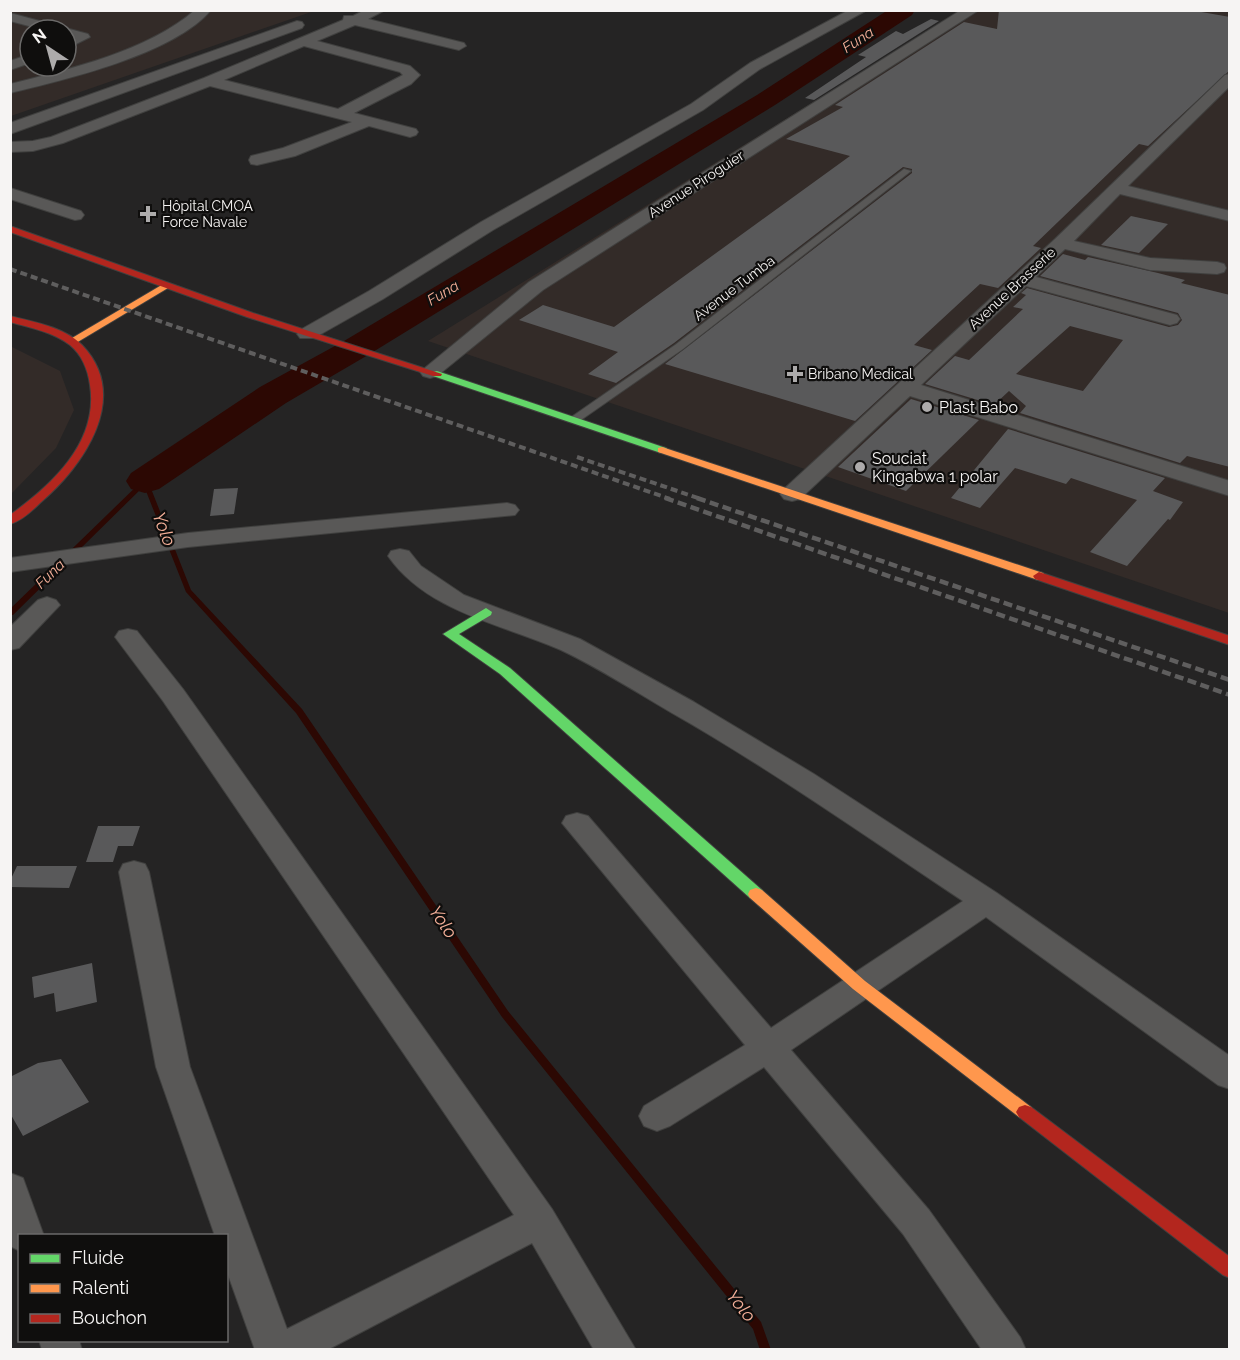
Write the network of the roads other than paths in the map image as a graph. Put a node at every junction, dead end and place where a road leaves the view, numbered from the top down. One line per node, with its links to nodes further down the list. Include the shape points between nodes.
1 (204, 10): 12 (street, via 194,22 161,40 67,74)
2 (378, 10): 7 (street)
3 (860, 10): 31 (street, via 755,66 697,107 507,214)
4 (972, 10): 33 (street, Avenue Piroguier, via 536,286)
5 (327, 14): 7 (street)
6 (309, 21): 15 (street)
7 (354, 21): 8 (street); 9 (street)
8 (304, 42): 11 (street); 13 (street, via 405,69 412,75)
9 (459, 46)
10 (1230, 78): 20 (street, Avenue Brasserie)
11 (209, 81): 13 (street); 17 (street, via 48,143)
12 (10, 89)
13 (338, 115): 14 (street)
14 (366, 122): 16 (street); 18 (street)
15 (10, 129)
16 (410, 132)
17 (10, 147)
18 (257, 160)
19 (907, 171): 35 (lane, Avenue Tumba, via 688,340)
20 (1117, 188): 23 (street); 25 (street, Avenue Brasserie)
21 (10, 193): 22 (street)
22 (75, 215)
23 (1230, 216)
24 (10, 230): 28 (main road)
25 (1061, 243): 26 (street, via 1150,264); 27 (street, Avenue Brasserie)
26 (1217, 268)
27 (1021, 279): 30 (street); 34 (street, Avenue Brasserie)
28 (165, 286): 31 (main road); 32 (main road)
29 (10, 319): 32 (main road)
30 (1170, 319)
31 (307, 334): 33 (main road)
32 (72, 341): 39 (main road, via 85,355 96,377 101,395 95,423 84,447 51,490)
33 (430, 372): 35 (main road)
34 (907, 388): 36 (street); 37 (street, Avenue Brasserie)
35 (574, 420): 37 (main road)
36 (1230, 489)
37 (792, 494): 45 (main road)
38 (507, 510): 41 (street, via 189,540)
39 (10, 521)
40 (400, 556): 43 (street, via 412,571 456,600)
41 (10, 565)
42 (46, 605): 46 (street)
43 (486, 612): 49 (street, via 571,645 684,708 804,781); 50 (main road, via 450,634 505,671)
44 (128, 637): 55 (street, via 173,695)
45 (1230, 641)
46 (10, 642)
47 (577, 823): 51 (street)
48 (134, 872): 58 (street, via 173,1067)
49 (986, 901): 50 (street); 52 (street)
50 (858, 985): 51 (street); 57 (main road)
51 (769, 1047): 53 (street); 61 (street, via 916,1222)
52 (1230, 1075)
53 (657, 1116)
54 (10, 1189): 56 (street)
55 (539, 1221): 59 (street); 60 (street)
56 (24, 1234)
57 (1230, 1269)
58 (275, 1350)
59 (286, 1350)
60 (616, 1350)
61 (1006, 1350)

